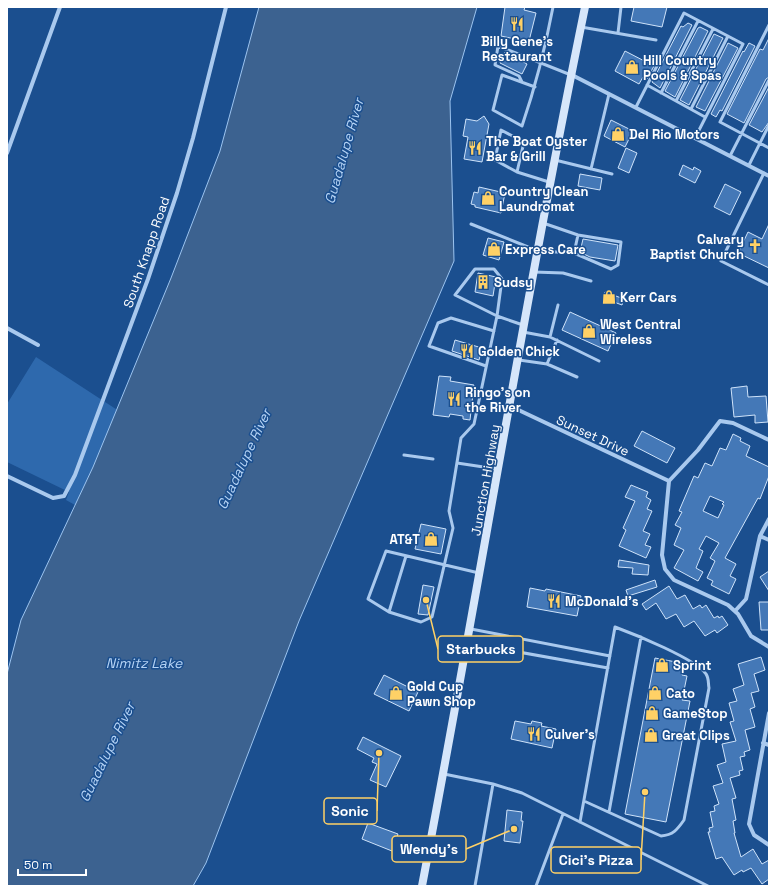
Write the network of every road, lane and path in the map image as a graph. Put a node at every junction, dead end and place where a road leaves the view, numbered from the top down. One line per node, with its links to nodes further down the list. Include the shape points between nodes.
1 (60, 7): 30 (street)
2 (226, 7): 67 (street, South Knapp Road, via 193,138 148,279 84,452 64,496 53,498)
3 (553, 7): 13 (lane)
4 (585, 7): 8 (main road, Junction Highway)
5 (621, 7): 10 (lane)
6 (698, 21): 9 (lane); 17 (lane, via 684,14); 19 (lane)
7 (769, 25): 26 (lane, via 720,122)
8 (581, 27): 10 (lane); 14 (main road, Junction Highway)
9 (713, 29): 11 (lane); 21 (lane)
10 (618, 33): 12 (lane)
11 (728, 36): 23 (lane); 24 (lane, via 743,44)
12 (656, 40)
13 (542, 63): 14 (lane); 16 (lane, via 498,46 495,65 519,76); 18 (lane)
14 (571, 74): 20 (street); 32 (main road, Junction Highway)
15 (769, 80): 26 (lane)
16 (522, 82): 18 (lane); 18 (lane, via 502,75 493,110 522,126)
17 (647, 85): 19 (lane); 22 (lane)
18 (535, 87)
19 (661, 93): 21 (lane)
20 (608, 94): 22 (street); 34 (lane)
21 (676, 101): 23 (lane)
22 (636, 108): 27 (street)
23 (691, 109): 24 (lane)
24 (705, 117): 27 (lane)
25 (769, 125): 28 (lane)
26 (741, 134): 28 (lane); 31 (lane)
27 (695, 138): 31 (street)
28 (760, 143): 29 (lane); 33 (lane)
29 (769, 148)
30 (7, 153)
31 (730, 156): 33 (street)
32 (555, 160): 34 (lane); 39 (main road, Junction Highway)
33 (748, 165): 36 (street)
34 (591, 169): 37 (lane)
35 (517, 172): 35 (lane, via 524,142 501,130 494,160); 39 (lane)
36 (764, 173): 38 (street); 47 (lane, via 721,261)
37 (612, 174)
38 (769, 176)
39 (551, 183): 40 (main road, Junction Highway)
40 (543, 222): 42 (lane); 43 (main road, Junction Highway)
41 (471, 224): 43 (lane)
42 (578, 235): 44 (lane); 44 (lane, via 621,242 618,265 611,269)
43 (538, 251): 44 (lane); 45 (main road, Junction Highway)
44 (574, 253)
45 (534, 272): 46 (lane, via 563,273); 51 (main road, Junction Highway)
46 (591, 281)
47 (769, 285)
48 (558, 305): 53 (lane)
49 (497, 316): 49 (lane, via 455,295 475,269 494,269 502,279); 51 (lane); 52 (lane)
50 (7, 328): 55 (street)
51 (524, 329): 53 (lane); 56 (main road, Junction Highway)
52 (494, 331): 59 (lane); 59 (lane, via 451,318 438,322 429,346)
53 (550, 337): 54 (lane)
54 (557, 340): 57 (lane); 58 (lane)
55 (38, 345)
56 (518, 360): 58 (lane); 61 (main road, Junction Highway)
57 (599, 361)
58 (547, 364): 60 (lane)
59 (486, 366): 65 (lane, via 474,424 461,438)
60 (576, 377)
61 (510, 406): 66 (main road, Junction Highway); 68 (street, Sunset Drive)
62 (769, 440): 68 (street, via 733,423 720,421 698,450)
63 (404, 455): 64 (lane)
64 (433, 459)
65 (457, 463): 66 (lane); 73 (lane, via 449,511 454,528)
66 (499, 469): 74 (main road, Junction Highway)
67 (7, 476)
68 (669, 481): 75 (street, via 662,555 665,569 674,580 728,605)
69 (769, 519): 70 (street)
70 (760, 536): 71 (street); 75 (street, via 746,599)
71 (769, 540)
72 (406, 556): 73 (lane); 76 (lane); 76 (lane, via 386,551 368,599)
73 (445, 565): 74 (lane); 76 (lane, via 432,617 421,622)
74 (480, 573): 77 (main road, Junction Highway)
75 (735, 611): 80 (street, via 751,636)
76 (389, 612)
77 (471, 629): 79 (main road, Junction Highway); 81 (lane)
78 (641, 637): 81 (lane, via 616,627); 89 (lane); 89 (lane, via 701,668 708,679 709,688 684,820 678,829 671,835 661,836)
79 (468, 643): 82 (lane); 86 (main road, Junction Highway)
80 (769, 647)
81 (610, 656): 82 (lane)
82 (608, 668): 88 (lane)
83 (769, 713): 84 (street)
84 (764, 743): 85 (street); 92 (street, via 749,824 754,835)
85 (769, 745)
86 (444, 774): 87 (lane); 94 (main road, Junction Highway)
87 (493, 784): 90 (lane, via 522,793); 95 (lane)
88 (584, 801): 89 (lane); 91 (lane)
89 (609, 812)
90 (563, 814): 91 (lane); 96 (lane)
91 (580, 822): 93 (lane)
92 (769, 845)
93 (698, 881): 97 (lane); 98 (lane)
94 (422, 886)
95 (475, 886)
96 (536, 886)
97 (695, 886)
98 (708, 886)

